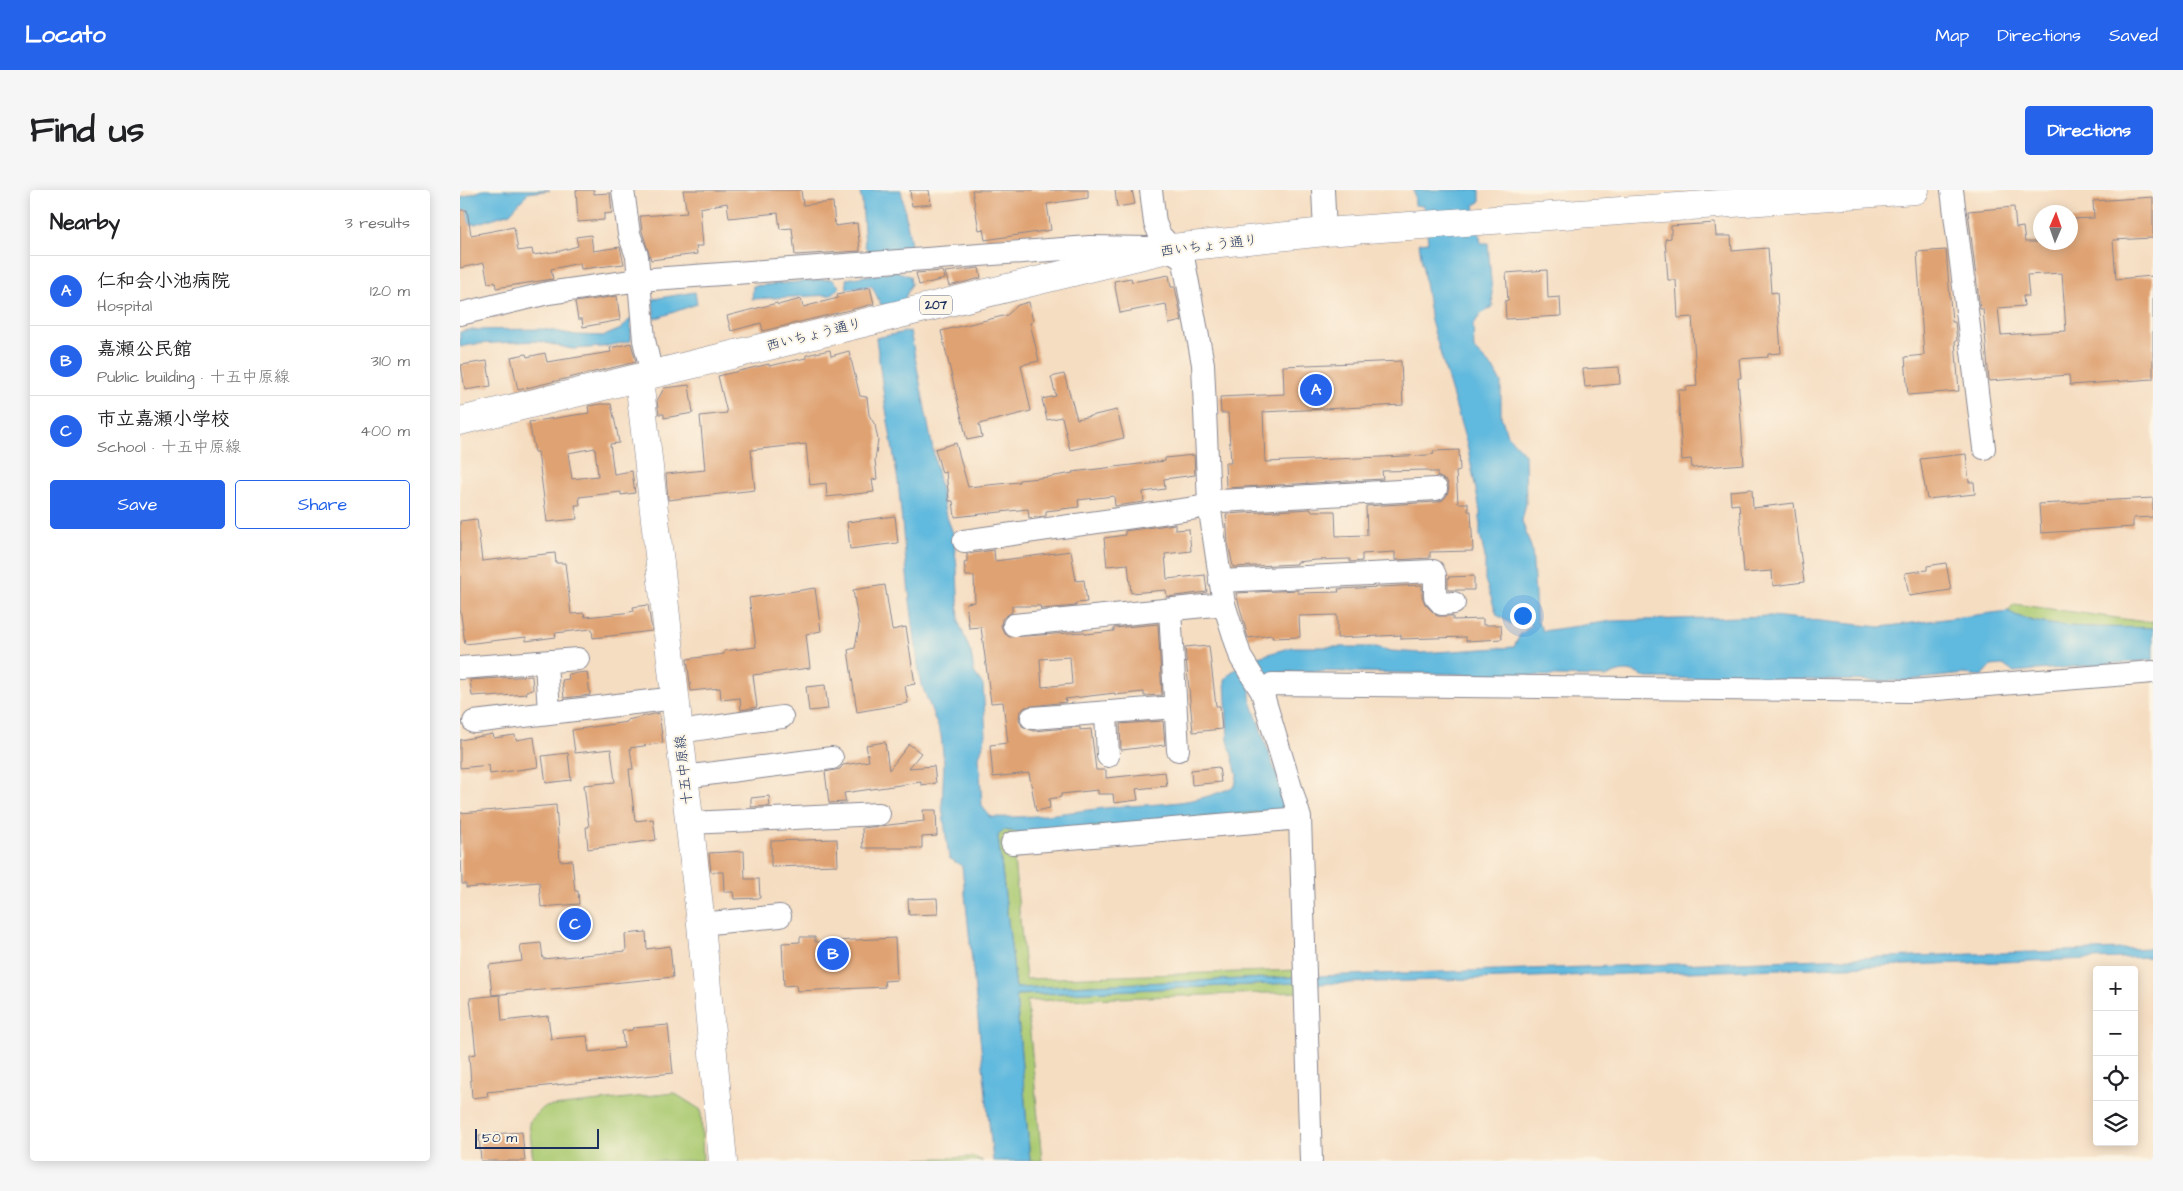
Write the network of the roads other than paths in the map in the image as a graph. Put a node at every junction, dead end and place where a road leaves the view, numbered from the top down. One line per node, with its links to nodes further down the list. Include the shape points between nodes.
1 (623, 190): 9 (street)
2 (1151, 190): 8 (street, via 1160,236)
3 (1323, 190): 7 (street)
4 (1916, 190): 6 (main road, 西いちょう通り / 207)
5 (1952, 190): 13 (street)
6 (1721, 197): 7 (main road, 西いちょう通り / 207, via 1485,221)
7 (1325, 232): 8 (main road, 西いちょう通り / 207)
8 (1172, 248): 9 (street, via 1090,246); 11 (main road, 西いちょう通り / 207); 15 (street, via 1184,262 1203,364)
9 (639, 280): 10 (street, via 548,293); 11 (street)
10 (460, 314)
11 (646, 377): 12 (main road, 西いちょう通り / 207); 27 (main road, 十五中原線)
12 (460, 421)
13 (1984, 448)
14 (1436, 489): 15 (street)
15 (1209, 504): 16 (street); 17 (street)
16 (964, 541)
17 (1220, 581): 18 (street, via 1433,571 1435,596 1442,604); 19 (street)
18 (1454, 603)
19 (1224, 604): 20 (street); 26 (street, via 1241,658)
20 (1170, 610): 21 (street); 28 (street)
21 (1014, 625)
22 (578, 660): 23 (street)
23 (546, 662): 24 (street); 30 (street)
24 (460, 668)
25 (2153, 672): 26 (street, via 1911,691 1272,684)
26 (1262, 692): 40 (street)
27 (676, 698): 30 (street); 34 (main road, 十五中原線)
28 (1175, 707): 29 (street); 35 (street)
29 (1106, 712): 32 (street); 36 (street)
30 (549, 713): 33 (street)
31 (782, 717): 34 (street)
32 (1032, 718)
33 (474, 722)
34 (680, 732): 38 (main road, 十五中原線)
35 (1178, 750)
36 (1108, 756)
37 (832, 758): 38 (street)
38 (684, 777): 41 (main road, 十五中原線)
39 (880, 814): 41 (street)
40 (1300, 818): 42 (street); 46 (street)
41 (690, 823): 44 (main road, 十五中原線)
42 (1012, 843)
43 (780, 916): 44 (street)
44 (701, 924): 45 (main road, 十五中原線)
45 (724, 1161)
46 (1311, 1161)

